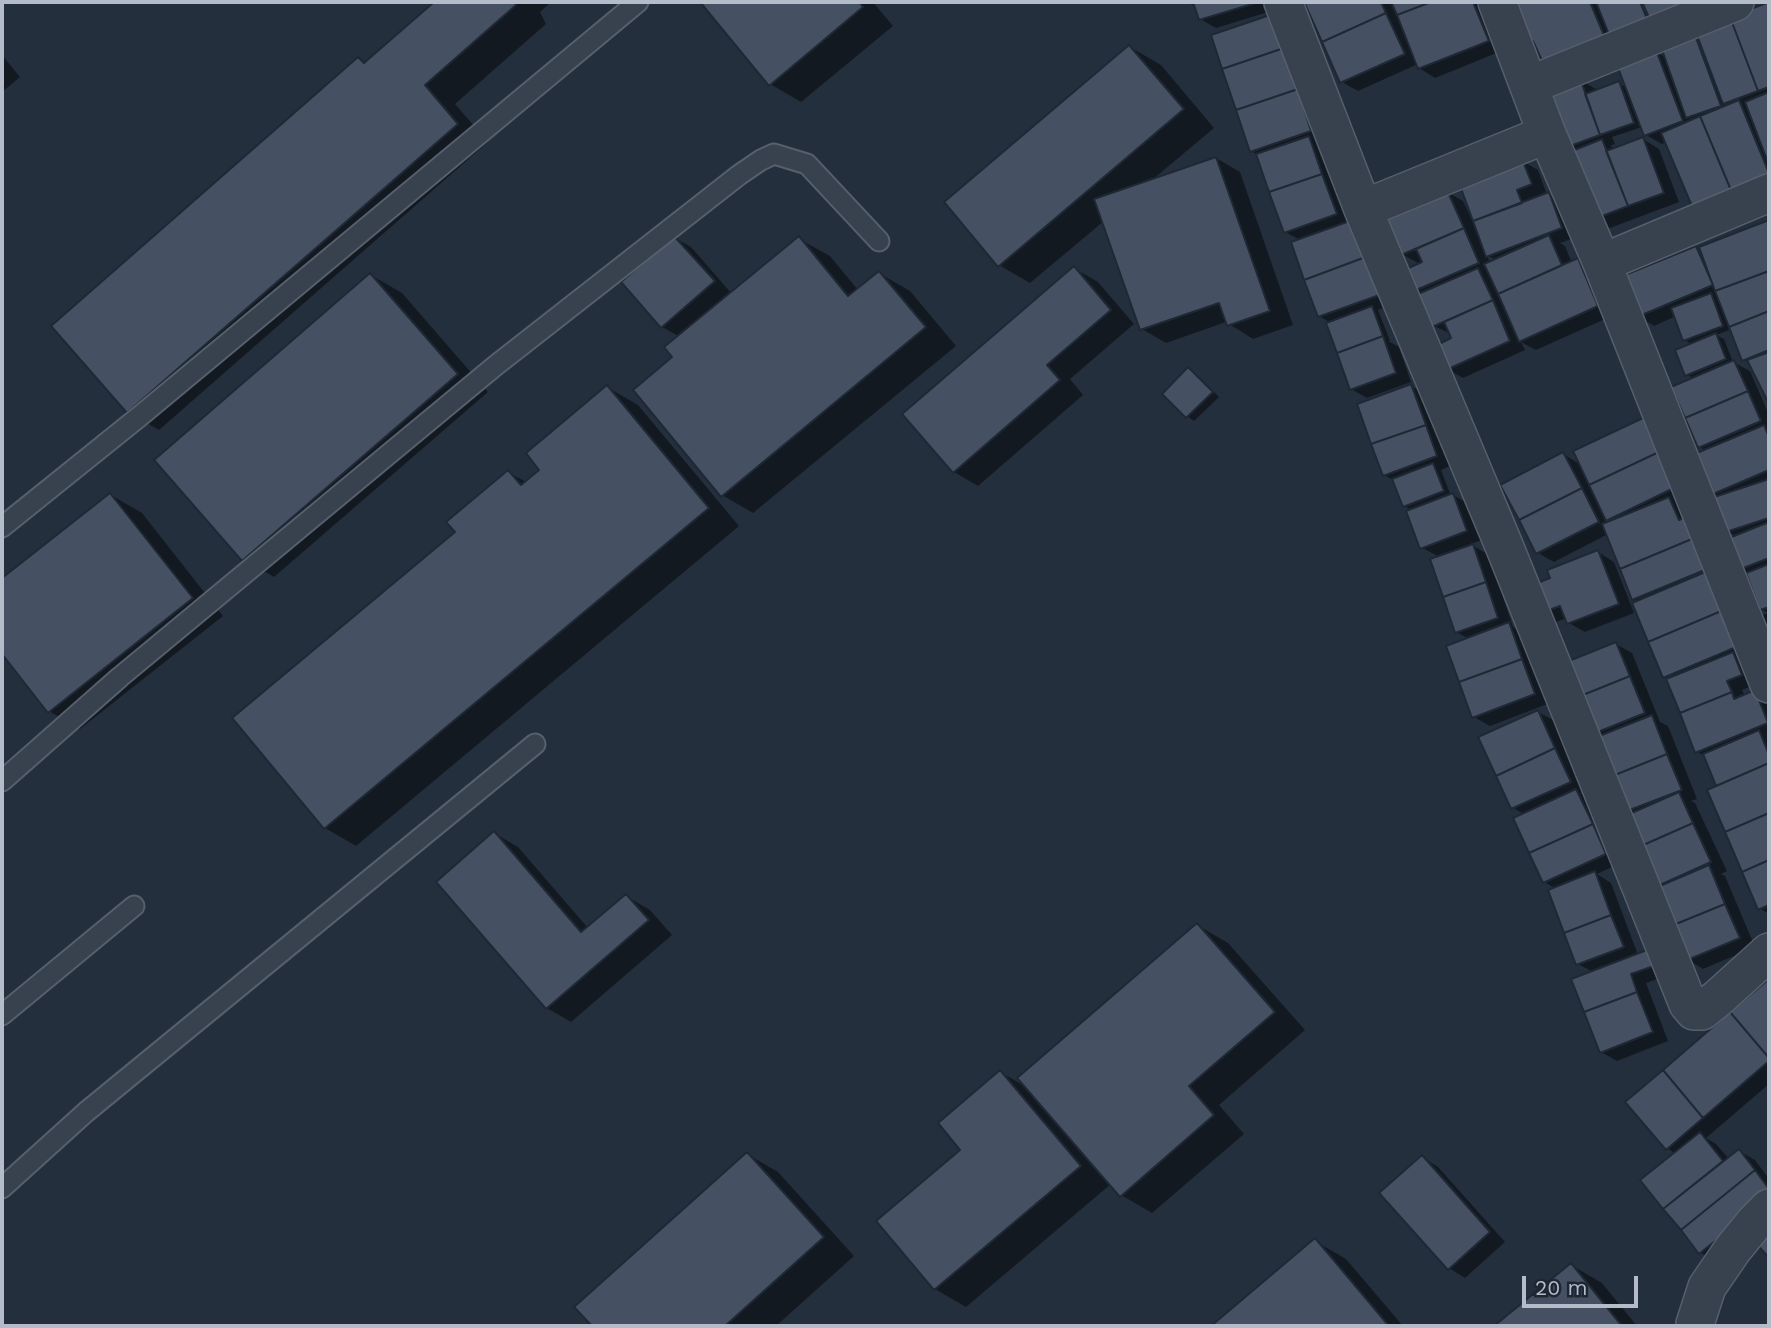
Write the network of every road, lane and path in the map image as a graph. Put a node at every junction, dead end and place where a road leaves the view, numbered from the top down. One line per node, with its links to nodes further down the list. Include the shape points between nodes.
1 (638, 2): 11 (lane)
2 (1283, 2): 8 (street)
3 (1497, 2): 5 (street)
4 (1735, 2): 5 (street)
5 (1530, 85): 6 (street)
6 (1547, 134): 8 (street); 10 (street)
7 (1769, 193): 10 (street)
8 (1363, 209): 16 (street, via 1506,548 1688,1004 1694,1011 1705,1009)
9 (879, 241): 14 (lane, via 807,164 774,154 761,160 495,366 120,677)
10 (1602, 263): 12 (street)
11 (2, 527)
12 (1769, 684)
13 (536, 744): 18 (lane, via 86,1112)
14 (2, 781)
15 (134, 906): 17 (lane)
16 (1769, 952)
17 (2, 1015)
18 (2, 1188)
19 (1769, 1208): 20 (street, via 1707,1287)
20 (1696, 1326)

